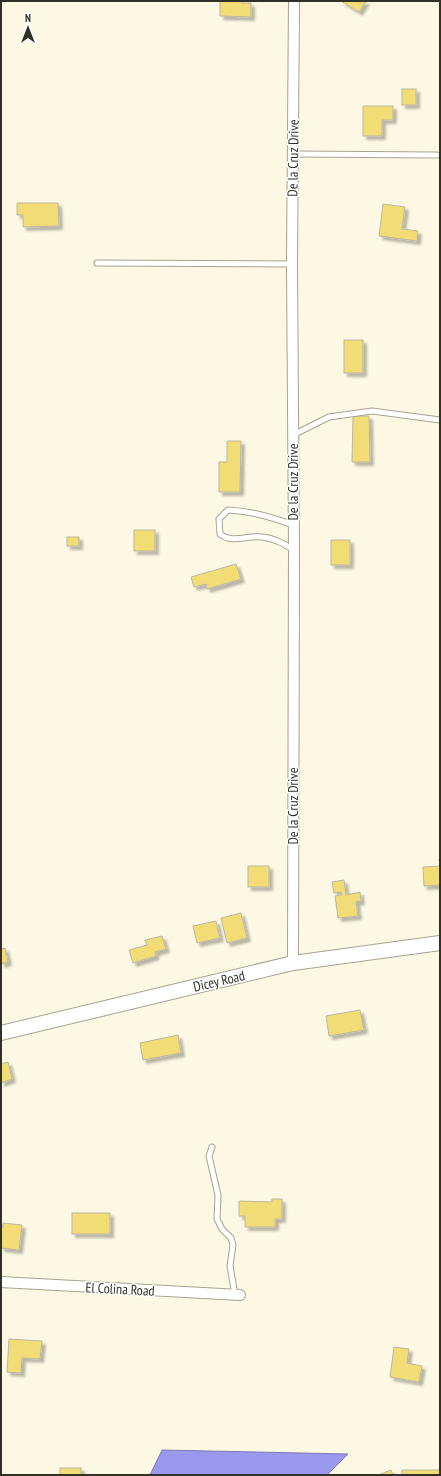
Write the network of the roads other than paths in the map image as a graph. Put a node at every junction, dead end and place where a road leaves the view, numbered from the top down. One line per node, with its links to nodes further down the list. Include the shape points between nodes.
1 (294, 1): 2 (street, De la Cruz Drive)
2 (294, 154): 3 (lane); 5 (street, De la Cruz Drive)
3 (438, 155)
4 (97, 263): 5 (lane)
5 (292, 264): 7 (street, De la Cruz Drive)
6 (440, 420): 7 (lane, via 372,411 330,417)
7 (293, 435): 8 (street, De la Cruz Drive)
8 (293, 526): 9 (street, De la Cruz Drive); 9 (lane, via 279,519 244,511 228,510 219,519 220,534 227,539 262,537 275,540)
9 (294, 550): 11 (street, De la Cruz Drive)
10 (440, 943): 11 (street, Dicey Road)
11 (293, 963): 12 (street, Dicey Road)
12 (1, 1033)
13 (212, 1147): 15 (lane, via 209,1156 218,1195 217,1219 233,1245 230,1266)
14 (1, 1282): 15 (street, El Colina Road)
15 (237, 1295)

